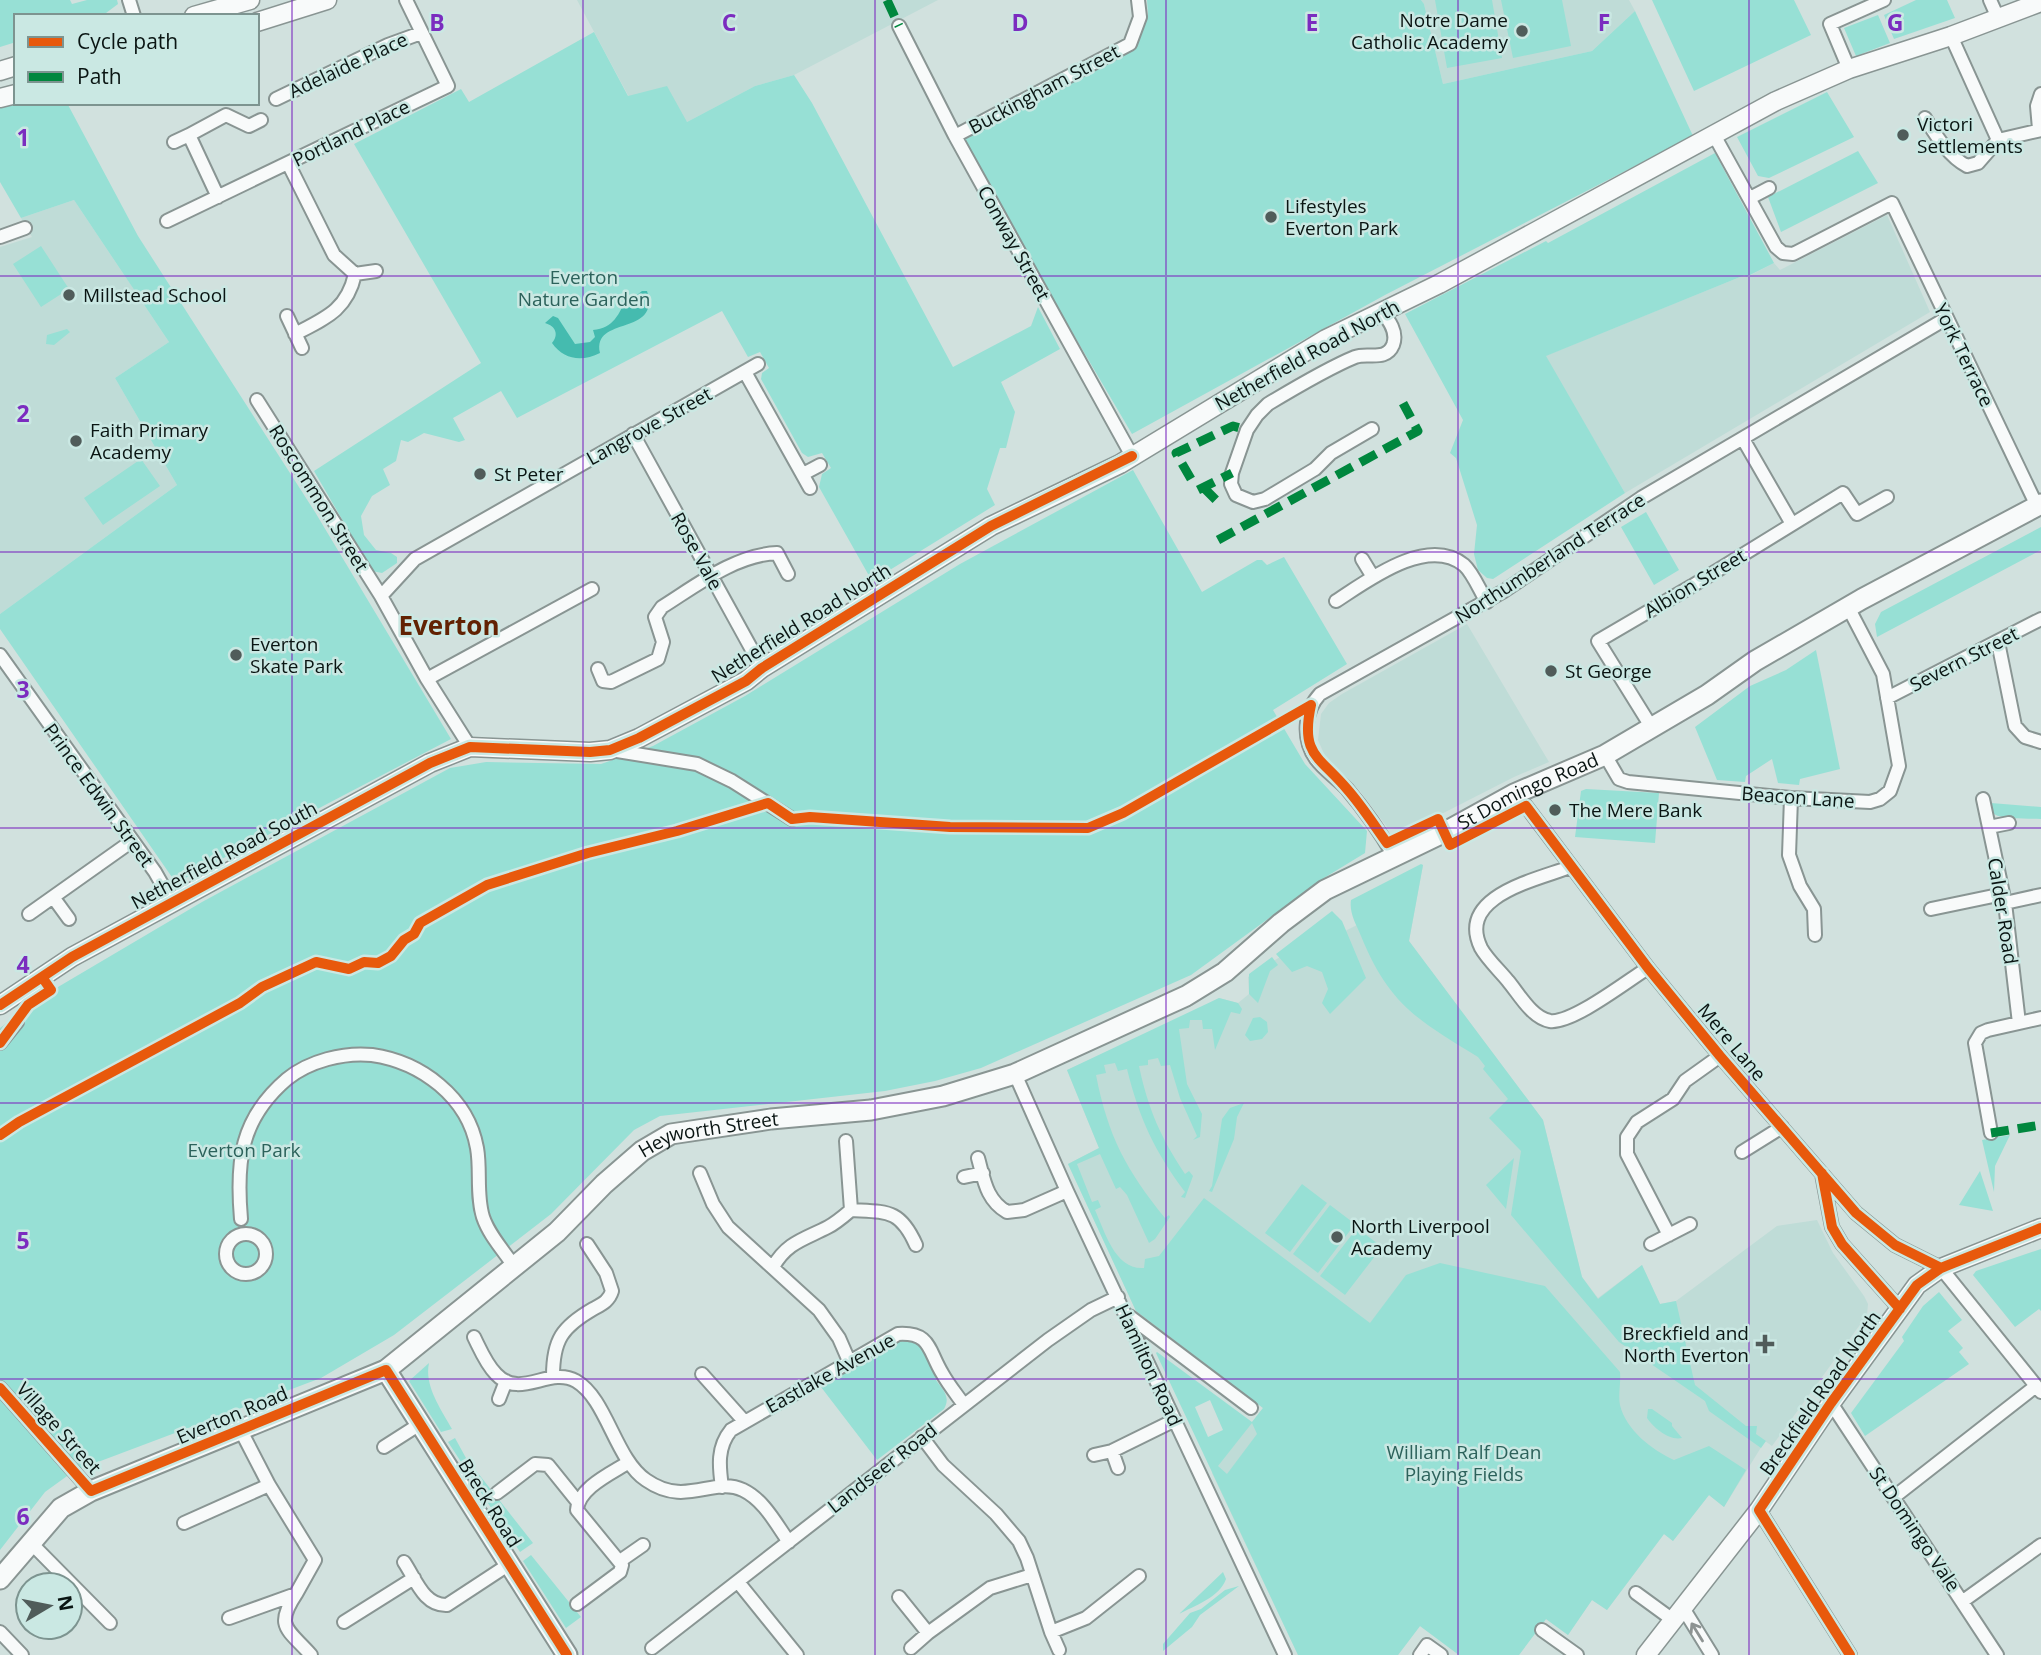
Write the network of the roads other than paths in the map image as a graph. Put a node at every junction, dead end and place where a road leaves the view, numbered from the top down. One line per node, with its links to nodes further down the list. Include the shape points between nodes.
1 (250, 0): 8 (street)
2 (327, 0): 10 (street)
3 (406, 0): 12 (street, Portland Place)
4 (1138, 0): 22 (street, Buckingham Street, via 1140,17 1130,44)
5 (1884, 0): 14 (street, via 1830,24)
6 (1990, 0): 9 (street)
7 (2041, 2): 9 (street, Netherfield Road North)
8 (201, 14)
9 (1998, 18): 13 (street, Netherfield Road North)
10 (259, 21)
11 (899, 26): 22 (street, Conway Street)
12 (421, 33): 16 (street, Adelaide Place); 25 (street, Portland Place, via 448,86)
13 (1951, 36): 14 (street, Netherfield Road North); 23 (street)
14 (1849, 69): 21 (street, Netherfield Road North)
15 (2041, 94): 19 (street, via 2037,106)
16 (276, 99)
17 (1925, 118): 23 (street, via 1959,163 1967,166 1978,163)
18 (261, 120): 20 (street, via 249,126 226,115)
19 (2040, 130): 23 (street)
20 (189, 135): 24 (street); 27 (street)
21 (1714, 135): 28 (street); 34 (street, Netherfield Road North, via 1439,284)
22 (955, 136): 45 (street, Conway Street)
23 (1998, 140)
24 (174, 142)
25 (288, 163): 27 (street, Portland Place); 33 (street, via 334,255)
26 (1769, 188): 28 (street)
27 (218, 197): 29 (street, Portland Place)
28 (1750, 198): 36 (street, York Terrace, via 1776,247 1793,254 1892,203)
29 (167, 221)
30 (24, 228): 31 (street)
31 (0, 237)
32 (376, 271): 33 (street)
33 (355, 274): 37 (street, via 339,308)
34 (1381, 310): 42 (street, via 1394,333 1387,353 1357,356 1268,404 1247,430 1231,484 1244,500 1265,499); 45 (street, Netherfield Road North)
35 (287, 316): 37 (street)
36 (1947, 318): 44 (street, Northumberland Terrace); 50 (street, York Terrace)
37 (295, 334): 38 (street)
38 (302, 348)
39 (758, 364): 40 (street, Langrove Street)
40 (745, 372): 43 (street, Langrove Street); 47 (street)
41 (257, 400): 57 (street, Roscommon Street)
42 (1372, 429)
43 (633, 434): 54 (street, Rose Vale); 57 (street, Langrove Street, via 415,559)
44 (1744, 439): 51 (street); 59 (street, Northumberland Terrace, via 1641,498)
45 (1132, 456): 64 (street, Netherfield Road North, via 991,526)
46 (820, 465): 47 (street)
47 (803, 474): 48 (street)
48 (810, 488)
49 (1888, 496): 51 (street, Albion Street, via 1857,514 1843,493)
50 (2039, 505): 60 (main road, St Domingo Road)
51 (1792, 524): 69 (street, Albion Street, via 1598,640)
52 (1362, 559): 55 (street)
53 (789, 574): 54 (street, via 777,553 741,560)
54 (712, 577): 64 (street, Rose Vale); 65 (street, via 662,607 655,617 663,642 658,659 611,682 603,681)
55 (1373, 577): 58 (street); 59 (street, via 1406,560 1446,556 1464,565)
56 (592, 589): 67 (street)
57 (381, 596): 67 (street, Roscommon Street)
58 (1336, 601)
59 (1487, 601): 81 (street, Northumberland Terrace, via 1320,694 1311,705 1306,725 1316,758 1369,816)
60 (1848, 607): 68 (street, Beacon Lane, via 1883,674); 69 (main road, St Domingo Road)
61 (2041, 619): 62 (street, Severn Street)
62 (1998, 642): 68 (street, Severn Street); 70 (street, via 2015,726 2025,737)
63 (0, 655): 66 (street, Prince Edwin Street)
64 (762, 668): 72 (street, Netherfield Road North)
65 (598, 669)
66 (5, 672): 80 (street, Prince Edwin Street)
67 (427, 679): 71 (street, Roscommon Street)
68 (1887, 698): 75 (street, Beacon Lane, via 1899,766 1890,791 1870,802)
69 (1653, 728): 73 (main road, St Domingo Road)
70 (2041, 742)
71 (470, 747): 72 (street, Netherfield Road North); 86 (street, Netherfield Road South, via 430,763)
72 (610, 750): 77 (street, via 697,764)
73 (1605, 755): 74 (main road, St Domingo Road); 75 (street, Beacon Lane, via 1619,779 1628,782)
74 (1514, 794): 81 (main road, St Domingo Road); 82 (street, Mere Lane)
75 (1791, 798): 90 (street, via 1789,855 1814,909)
76 (1983, 799): 79 (street, Calder Road)
77 (792, 818)
78 (2010, 823): 79 (street)
79 (1989, 827): 85 (street, Calder Road)
80 (132, 841): 84 (street); 86 (street, Prince Edwin Street)
81 (1394, 856): 98 (main road, St Domingo Road, via 1325,890 1225,972 1186,996)
82 (1570, 867): 91 (street, Mere Lane); 91 (street, via 1496,896 1483,907 1476,924 1482,948 1536,1014 1550,1021 1571,1018)
83 (2041, 895): 85 (street)
84 (53, 897): 88 (street); 89 (street)
85 (2004, 898): 87 (street); 95 (street, Calder Road)
86 (172, 902): 92 (street, Netherfield Road South, via 72,957)
87 (1931, 909)
88 (29, 914)
89 (69, 919)
90 (1815, 935)
91 (1648, 968): 97 (street, Mere Lane)
92 (0, 1005)
93 (2041, 1018): 95 (street)
94 (17, 1022): 96 (street)
95 (2019, 1023): 100 (street, via 1981,1033 1975,1042)
96 (0, 1043)
97 (1720, 1056): 99 (street, Mere Lane); 113 (street, via 1685,1081 1673,1099 1637,1122 1627,1137 1627,1154)
98 (1015, 1074): 108 (street, Hamilton Road); 117 (main road, Heyworth Street, via 943,1096 872,1110 671,1134 642,1151)
99 (1782, 1127): 102 (street); 104 (street, Mere Lane)
100 (1991, 1133)
101 (846, 1141): 109 (street)
102 (1742, 1152)
103 (978, 1158): 106 (street)
104 (1822, 1172): 119 (street, Mere Lane, via 1856,1213 1895,1245); 121 (street, via 1832,1227)
105 (701, 1173): 118 (street, via 728,1227)
106 (983, 1173): 107 (street); 108 (street, via 993,1202 1007,1212 1016,1213)
107 (964, 1177)
108 (1068, 1191): 120 (street, Hamilton Road)
109 (851, 1210): 116 (street, via 894,1214); 118 (street, via 791,1245)
110 (1690, 1224): 113 (street)
111 (2041, 1228): 119 (street, Breckfield Road North)
112 (243, 1235): 117 (street, via 237,1179 245,1140 260,1109 298,1072 329,1058 368,1055 403,1063 432,1078 457,1102 477,1146 487,1229)
113 (1669, 1235): 115 (street)
114 (587, 1244): 128 (street, via 612,1291 606,1301 565,1329 555,1348)
115 (1651, 1244)
116 (916, 1245)
117 (514, 1266): 122 (main road, Heyworth Street)
118 (773, 1267): 125 (street, via 819,1310)
119 (1941, 1268): 121 (street, Breckfield Road North, via 1917,1285); 131 (street)
120 (1118, 1297): 123 (street, Hamilton Road); 134 (street, Landseer Road, via 1072,1322)
121 (1900, 1309): 133 (street, Breckfield Road North)
122 (457, 1312): 126 (main road, Everton Road)
123 (1126, 1314): 135 (street); 136 (street, Hamilton Road)
124 (474, 1338): 129 (street, via 497,1375)
125 (849, 1361): 134 (street, Eastlake Avenue, via 898,1334 917,1335 929,1344 942,1374); 137 (street, Eastlake Avenue)
126 (386, 1370): 138 (main road, Breck Road); 139 (main road, Everton Road)
127 (702, 1374): 137 (street, Eastlake Avenue)
128 (553, 1376): 129 (street, via 524,1385); 144 (street, via 572,1379 587,1390)
129 (506, 1381): 132 (street)
130 (0, 1388): 148 (street, Village Street)
131 (2039, 1388): 150 (street)
132 (499, 1399)
133 (1831, 1404): 150 (street, St Domingo Vale); 152 (street, Breckfield Road North)
134 (964, 1405): 140 (street, Landseer Road)
135 (1251, 1408)
136 (1175, 1420): 142 (street); 186 (street, Hamilton Road)
137 (744, 1421): 147 (street, Eastlake Avenue, via 722,1444)
138 (419, 1424): 141 (street); 160 (main road, Breck Road)
139 (240, 1429): 146 (street); 148 (main road, Everton Road)
140 (922, 1437): 155 (street, Landseer Road); 161 (street, via 943,1465 1008,1526)
141 (384, 1447)
142 (1112, 1451): 143 (street); 145 (street)
143 (1094, 1455)
144 (629, 1462): 147 (street, via 645,1480 672,1492); 151 (street)
145 (1118, 1468)
146 (269, 1485): 153 (street); 167 (street, via 315,1560)
147 (722, 1487): 155 (street, via 752,1496)
148 (91, 1491): 154 (main road, Everton Road, via 61,1508)
149 (497, 1493): 151 (street, via 542,1464 548,1465)
150 (1894, 1497): 169 (street, St Domingo Vale)
151 (577, 1502): 158 (street, via 577,1510)
152 (1759, 1510): 171 (street, Breckfield Road North); 192 (street)
153 (184, 1523)
154 (30, 1542): 163 (main road, Everton Road); 174 (street)
155 (789, 1542): 165 (street, Landseer Road)
156 (643, 1545): 158 (street)
157 (2041, 1545): 169 (street)
158 (620, 1561): 170 (street, via 620,1572)
159 (404, 1562): 164 (street)
160 (508, 1565): 164 (street, via 447,1605 426,1598); 184 (main road, Breck Road)
161 (1032, 1575): 177 (street); 178 (street, via 990,1588)
162 (1139, 1576): 177 (street, via 1086,1618)
163 (0, 1578)
164 (414, 1578): 173 (street)
165 (738, 1582): 179 (street, Landseer Road); 185 (street)
166 (1636, 1592): 171 (street)
167 (296, 1594): 172 (street); 183 (street, via 284,1612 285,1626)
168 (899, 1597): 178 (street)
169 (1963, 1601): 193 (street, St Domingo Vale)
170 (576, 1604)
171 (1678, 1614): 190 (street, Breckfield Road North); 191 (street, one-way to 171)
172 (229, 1618)
173 (344, 1622)
174 (110, 1623)
175 (1542, 1630): 189 (street)
176 (0, 1632): 182 (street)
177 (1051, 1632): 181 (street)
178 (928, 1633): 180 (street)
179 (652, 1648)
180 (911, 1648)
181 (1059, 1650)
182 (22, 1655)
183 (311, 1655)
184 (567, 1655)
185 (797, 1655)
186 (1285, 1655)
187 (1420, 1655): 188 (street, via 1427,1645)
188 (1441, 1655)
189 (1577, 1655)
190 (1646, 1655)
191 (1712, 1655)
192 (1850, 1655)
193 (1997, 1655)

